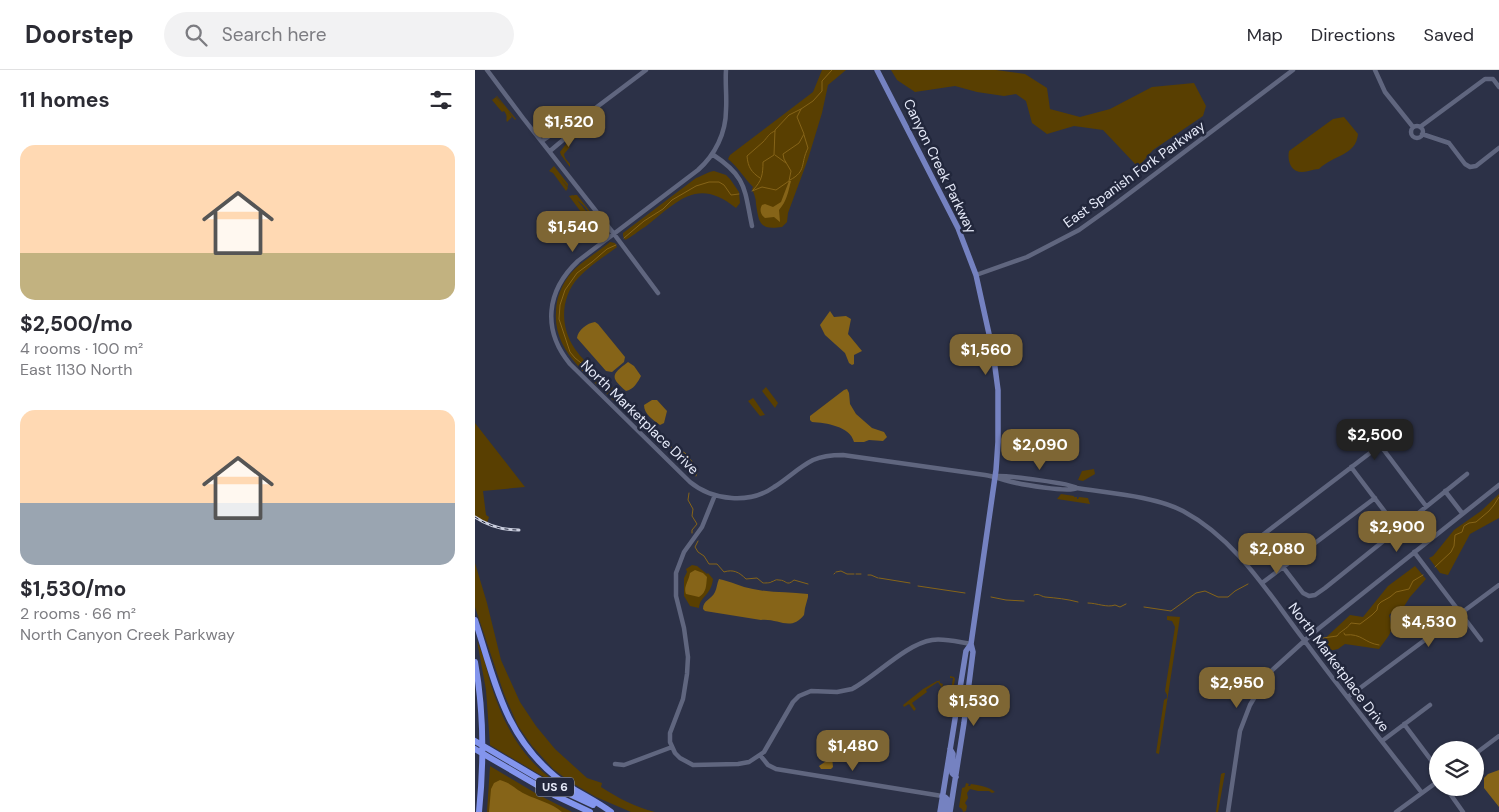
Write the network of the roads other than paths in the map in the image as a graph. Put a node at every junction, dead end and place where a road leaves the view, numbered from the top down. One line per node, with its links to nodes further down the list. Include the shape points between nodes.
1 (487, 70): 12 (street)
2 (647, 70): 10 (street)
3 (726, 70): 15 (street, via 725,120)
4 (877, 70): 18 (main road, Canyon Creek Parkway, via 954,219)
5 (1293, 70): 18 (street, East Spanish Fork Parkway, via 1079,230 1027,257)
6 (1375, 70): 9 (street, via 1385,92)
7 (1499, 87): 8 (street, via 1493,80 1485,79)
8 (1420, 127): 9 (street); 11 (street)
9 (1413, 128): 11 (street, via 1413,137 1419,138)
10 (569, 129): 12 (street); 14 (street, via 563,140)
11 (1423, 134): 13 (street, via 1449,143 1470,167)
12 (542, 141): 14 (street)
13 (1499, 148)
14 (549, 152): 17 (street)
15 (712, 154): 16 (street, via 731,168 741,181); 17 (street, via 698,170)
16 (752, 226)
17 (614, 234): 19 (street); 28 (street, North Marketplace Drive, via 574,265 555,292 551,314 558,346 565,358 691,482)
18 (976, 275): 24 (main road, Canyon Creek Parkway, via 998,390)
19 (657, 293)
20 (1387, 440): 21 (street)
21 (1380, 445): 22 (street); 30 (street)
22 (1351, 467): 29 (street); 34 (street, via 1260,537)
23 (1467, 474): 27 (street)
24 (996, 476): 26 (street, North Marketplace Drive); 26 (street, North Marketplace Drive, via 1007,481 1051,488 1054,485); 28 (street, North Marketplace Drive, via 833,455 811,461 776,486 752,497); 41 (main road, Canyon Creek Parkway)
25 (1499, 484): 31 (street)
26 (1077, 488): 35 (street, North Marketplace Drive, via 1135,497 1181,510 1227,542)
27 (1445, 492): 30 (street); 31 (street)
28 (715, 496): 49 (street, via 703,527 684,552 676,573 676,596 688,662 683,699 671,729)
29 (1375, 498): 32 (street); 34 (street)
30 (1426, 506): 32 (street)
31 (1463, 513): 33 (street)
32 (1398, 529): 34 (street, via 1315,595 1303,592)
33 (1414, 552): 37 (street); 40 (street)
34 (1284, 567): 35 (street)
35 (1262, 583): 40 (street, North Marketplace Drive)
36 (1499, 584): 37 (street)
37 (1461, 613): 39 (street); 43 (street)
38 (475, 620): 63 (highway, via 502,704 523,744 556,777)
39 (1481, 640)
40 (1304, 641): 43 (street, North Marketplace Drive); 67 (street, via 1269,673 1250,704 1238,738)
41 (971, 644): 52 (main road, via 966,652); 53 (street, via 941,640 925,642 912,647 852,689 805,693 793,702); 56 (main road, via 973,652)
42 (475, 662): 61 (highway, via 482,738)
43 (1348, 697): 48 (street, North Marketplace Drive)
44 (1430, 705): 45 (street)
45 (1404, 724): 48 (street); 54 (street)
46 (1499, 736): 50 (street)
47 (475, 741): 63 (highway, US 6, via 572,796)
48 (1382, 741): 58 (street, North Marketplace Drive)
49 (672, 747): 53 (street, via 680,758 699,766 746,762); 55 (street, via 623,765)
50 (1484, 747)
51 (475, 749): 62 (highway)
52 (950, 749): 56 (main road, via 953,754 952,773); 59 (main road)
53 (760, 756): 59 (street, via 776,769)
54 (1429, 757)
55 (615, 764)
56 (956, 777): 66 (main road)
57 (1429, 788): 58 (street)
58 (1422, 793): 68 (street)
59 (942, 796): 64 (main road); 65 (main road, via 947,800)
60 (1452, 796): 69 (street)
61 (479, 812)
62 (590, 812)
63 (611, 812)
64 (940, 812)
65 (945, 812)
66 (950, 812)
67 (1228, 812)
68 (1397, 812)
69 (1463, 812)

